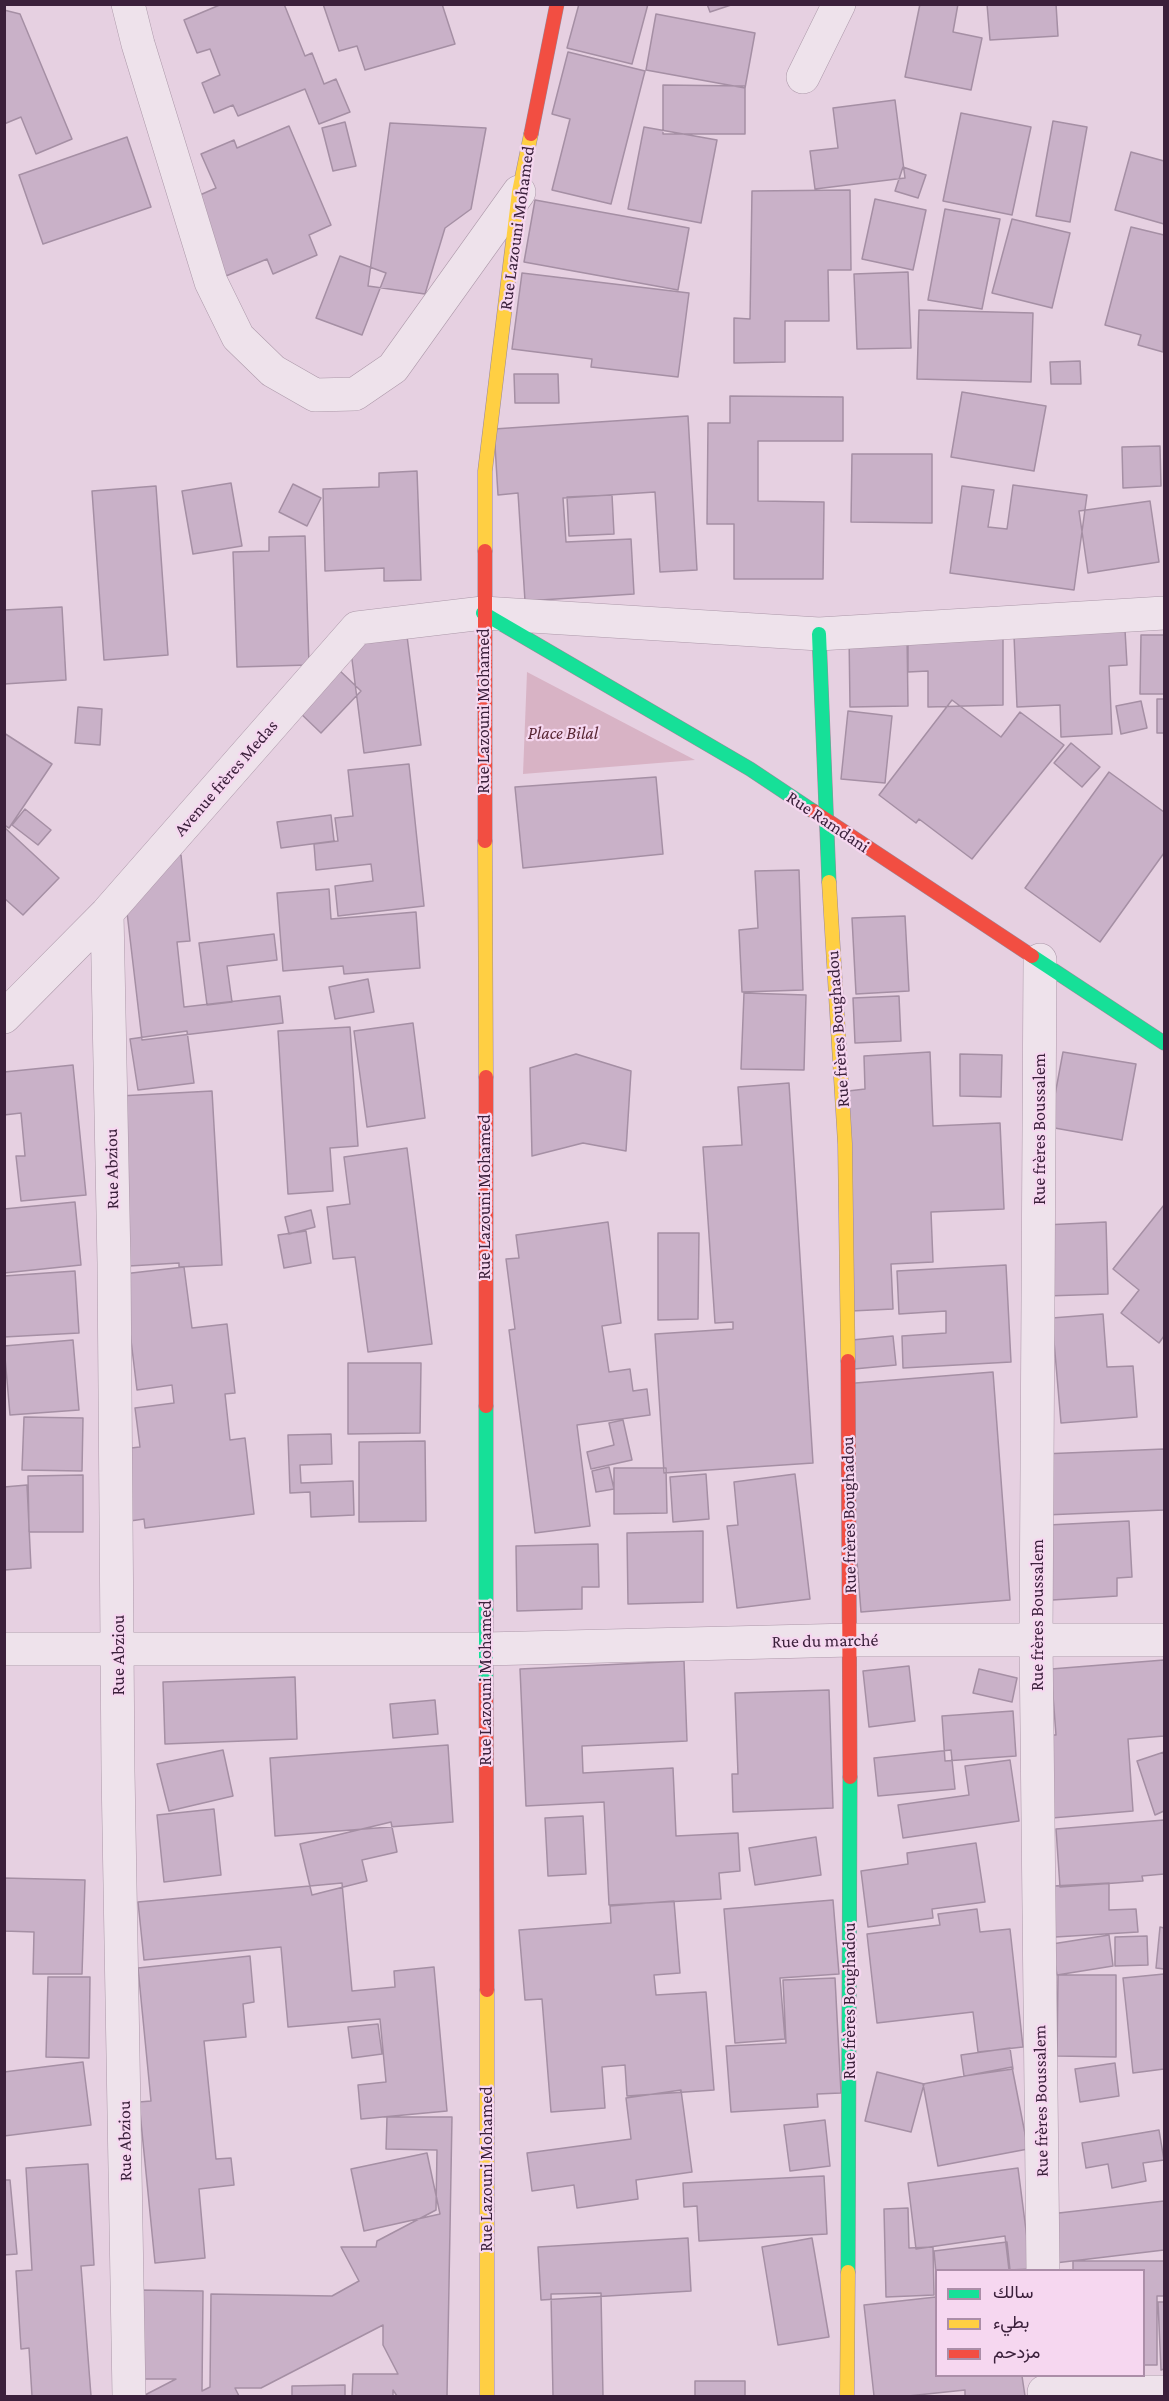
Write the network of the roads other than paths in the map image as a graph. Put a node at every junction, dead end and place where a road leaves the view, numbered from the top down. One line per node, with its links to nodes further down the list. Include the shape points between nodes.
1 (128, 4): 5 (street, via 211,282 238,337 273,371 315,395 355,394 393,368)
2 (557, 4): 5 (main road, Rue Lazouni Mohamed)
3 (839, 4): 4 (street)
4 (803, 77)
5 (519, 192): 7 (main road, Rue Lazouni Mohamed, via 485,471)
6 (1164, 613): 8 (street, Avenue frères Medas)
7 (483, 614): 8 (street, Avenue frères Medas); 9 (main road, Rue Ramdani, via 750,769); 10 (street, Avenue frères Medas, via 357,628); 18 (main road, Rue Lazouni Mohamed)
8 (819, 634): 9 (main road, Rue frères Boughadou)
9 (825, 821): 11 (main road, Rue Ramdani); 15 (main road, Rue frères Boughadou, via 845,1144)
10 (107, 913): 12 (street, Avenue frères Medas); 19 (street, Rue Abziou)
11 (1040, 960): 13 (main road, Rue Ramdani); 14 (street, Rue frères Boussalem)
12 (4, 1017)
13 (1164, 1043)
14 (1036, 1638): 15 (street, Rue du marché); 16 (street, Rue du marché); 20 (street, Rue frères Boussalem)
15 (851, 1640): 18 (street, Rue du marché); 25 (main road, Rue frères Boughadou)
16 (1164, 1640)
17 (4, 1649): 19 (street, Rue du marché)
18 (485, 1650): 19 (street, Rue du marché); 24 (main road, Rue Lazouni Mohamed)
19 (118, 1651): 23 (street, Rue Abziou)
20 (1043, 2269)
21 (1044, 2388): 22 (street)
22 (1164, 2392)
23 (129, 2397)
24 (487, 2397)
25 (847, 2397)

